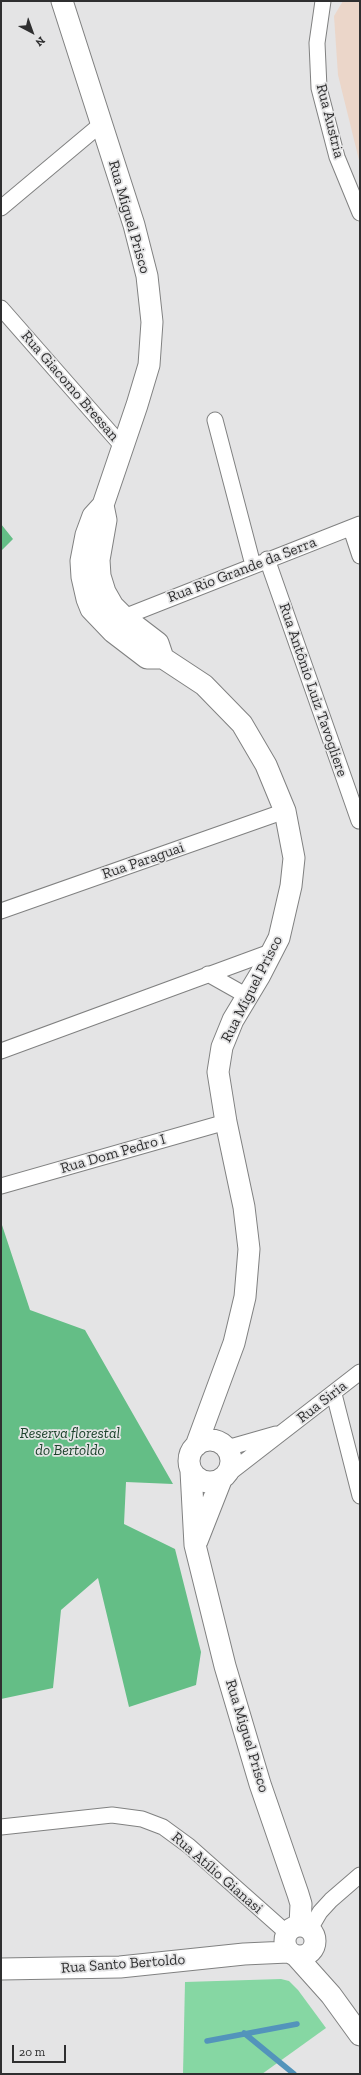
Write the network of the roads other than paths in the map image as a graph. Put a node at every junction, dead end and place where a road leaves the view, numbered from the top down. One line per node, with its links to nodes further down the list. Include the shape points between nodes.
1 (62, 1): 3 (street, Rua Miguel Prisco)
2 (323, 1): 5 (street, Rua Austria, via 317,43 319,88 337,157)
3 (100, 125): 4 (street); 8 (street, Rua Miguel Prisco, via 134,225 147,276 152,322 149,365)
4 (1, 208)
5 (360, 213)
6 (1, 308): 8 (street, Rua Giacomo Bressan)
7 (215, 420): 12 (street, Rua Antônio Luiz Tavogliere)
8 (123, 447): 9 (street, Rua Miguel Prisco)
9 (103, 505): 13 (street, Rua Miguel Prisco, via 106,520 99,560 100,576 113,606); 14 (street, Rua Miguel Prisco, via 92,516 81,561 82,577 91,609 123,641 148,658)
10 (356, 526): 11 (street); 12 (street, Rua Rio Grande da Serra)
11 (360, 556)
12 (260, 562): 13 (street, Rua Rio Grande da Serra); 16 (street, Rua Antônio Luiz Tavogliere)
13 (124, 617): 14 (street, Rua Miguel Prisco, via 158,643)
14 (163, 658): 15 (street, Rua Miguel Prisco, via 204,685 242,724 266,765)
15 (285, 811): 17 (street, Rua Paraguai); 18 (street, Rua Miguel Prisco, via 294,858 286,913)
16 (359, 821)
17 (1, 911)
18 (273, 952): 19 (street); 20 (street, Rua Miguel Prisco)
19 (208, 974): 20 (street); 21 (street)
20 (247, 996): 22 (street, Rua Miguel Prisco, via 232,1020 222,1047 218,1072)
21 (1, 1051)
22 (226, 1122): 23 (street, Rua Dom Pedro I); 25 (street, Rua Miguel Prisco, via 244,1207 249,1249 245,1297 234,1343)
23 (1, 1186)
24 (360, 1372): 26 (street, Rua Siria)
25 (219, 1386): 28 (street, Rua Miguel Prisco); 29 (street, Rua Miguel Prisco)
26 (334, 1394): 27 (street, Rua Siria); 32 (street)
27 (284, 1431): 28 (street, Rua Siria); 31 (street, Rua Siria)
28 (224, 1445): 29 (street, via 208,1440); 31 (street, Rua Miguel Prisco, via 232,1462)
29 (196, 1446): 30 (street, Rua Miguel Prisco, via 189,1457)
30 (191, 1471): 31 (street, via 207,1483); 33 (street, Rua Miguel Prisco)
31 (224, 1478): 33 (street, Rua Miguel Prisco)
32 (360, 1496)
33 (196, 1545): 36 (street, Rua Miguel Prisco, via 230,1680 260,1784 298,1894 301,1909)
34 (1, 1827): 36 (street, Rua Atílio Gianasi, via 112,1815 142,1819 163,1827 189,1846)
35 (360, 1875): 36 (street, via 327,1904)
36 (297, 1940): 37 (street, Rua Santo Bertoldo, via 244,1954 120,1967); 38 (street, Rua Miguel Prisco, via 331,1995)
37 (1, 1969)
38 (360, 2035)

